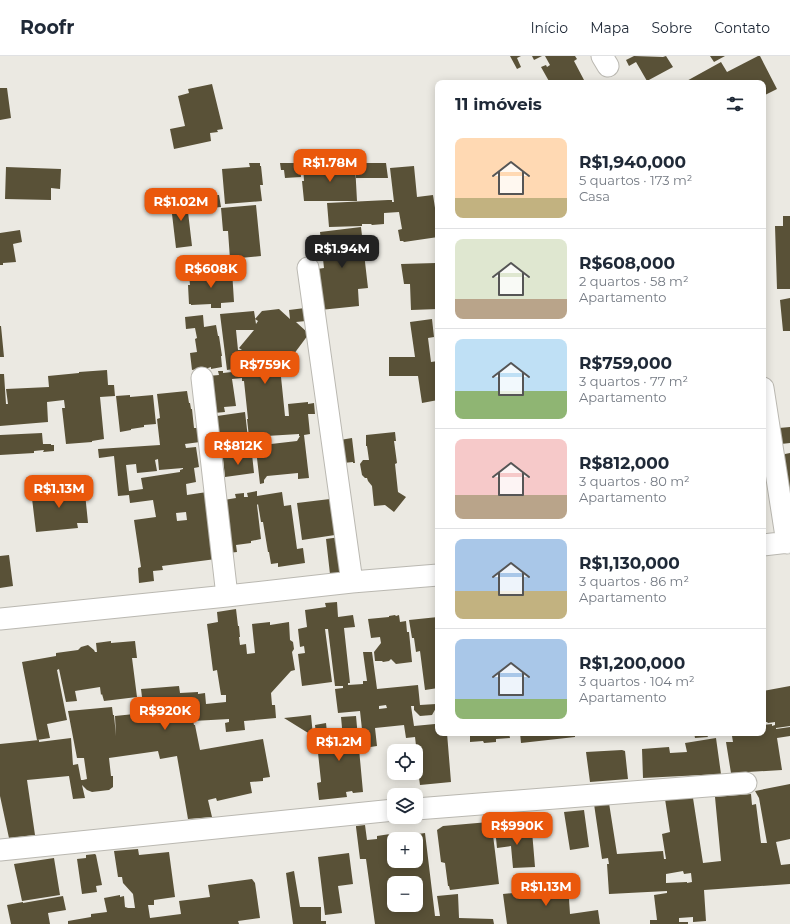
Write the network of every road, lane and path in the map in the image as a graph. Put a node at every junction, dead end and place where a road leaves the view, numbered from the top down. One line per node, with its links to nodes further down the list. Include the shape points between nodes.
1 (308, 268): 7 (street)
2 (202, 378): 8 (street)
3 (766, 406): 4 (street)
4 (789, 542): 5 (street)
5 (766, 545)
6 (435, 575): 7 (street)
7 (352, 582): 8 (street)
8 (227, 596): 9 (street)
9 (0, 619)
10 (746, 783): 11 (street)
11 (423, 808)
12 (387, 811): 13 (street)
13 (0, 850)

